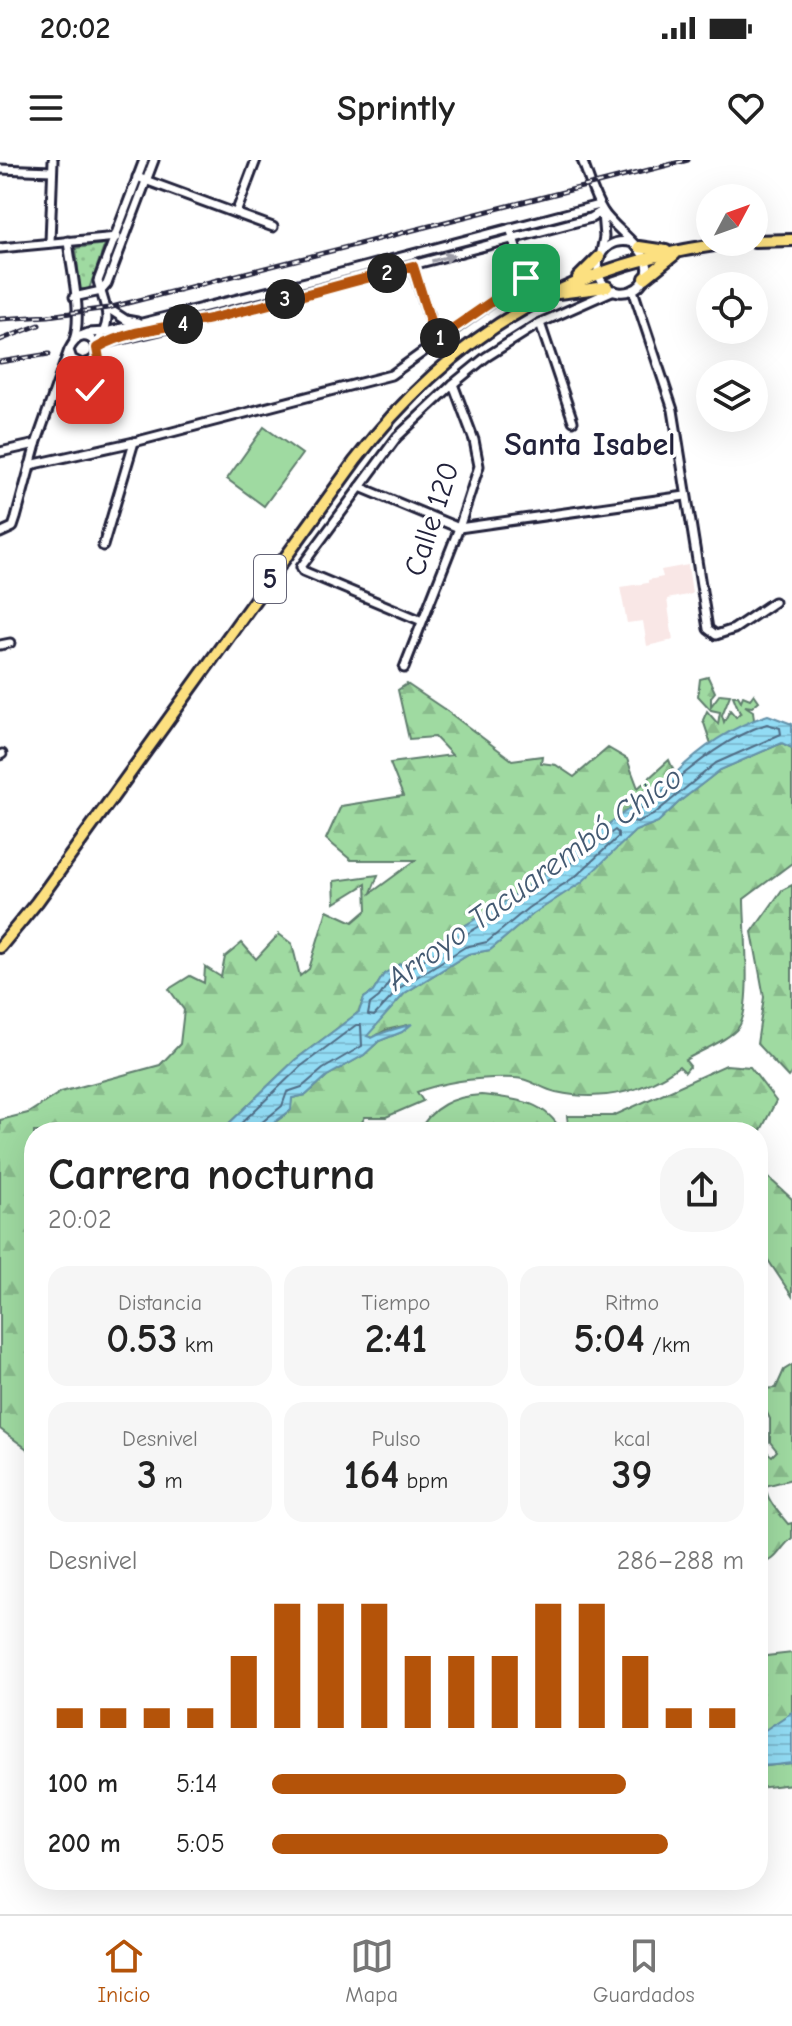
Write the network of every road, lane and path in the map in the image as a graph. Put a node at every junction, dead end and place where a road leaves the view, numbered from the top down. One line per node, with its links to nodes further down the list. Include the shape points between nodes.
1 (53, 160): 7 (street)
2 (144, 160): 8 (street)
3 (154, 160): 9 (street)
4 (256, 160): 11 (street)
5 (582, 160): 10 (street)
6 (0, 169): 7 (street)
7 (52, 171): 20 (street)
8 (137, 177): 9 (street); 14 (street)
9 (146, 180): 11 (street); 15 (street)
10 (601, 208): 13 (street); 16 (street, via 591,218); 21 (street); 26 (street)
11 (236, 213): 12 (street)
12 (273, 227)
13 (510, 228): 16 (street); 25 (street)
14 (114, 237): 15 (street); 18 (street); 36 (street, via 98,281)
15 (124, 237): 36 (street)
16 (513, 239): 28 (street, one-way to 16); 45 (street, via 526,278)
17 (792, 240): 19 (highway)
18 (68, 241): 20 (street); 38 (street)
19 (768, 241)
20 (50, 242): 22 (street)
21 (636, 245): 24 (highway); 26 (street, via 615,243); 27 (street)
22 (0, 248)
23 (696, 248): 24 (highway, 5)
24 (680, 250): 27 (highway, 5); 30 (highway)
25 (409, 255): 28 (street); 31 (street)
26 (600, 255): 29 (street); 32 (highway)
27 (647, 259): 29 (highway, 5); 30 (street)
28 (413, 266): 34 (street); 45 (street)
29 (598, 273): 32 (highway, 5); 33 (street)
30 (645, 278): 35 (street)
31 (318, 279): 34 (street); 39 (street)
32 (573, 283): 37 (highway, 5)
33 (610, 288): 35 (street); 37 (highway); 43 (street)
34 (320, 290): 41 (street)
35 (633, 290): 59 (street, via 673,410)
36 (101, 291): 38 (street); 40 (street)
37 (549, 295): 68 (highway, 5, via 505,318 454,355 392,414)
38 (74, 297): 46 (street)
39 (208, 307): 41 (street); 42 (street)
40 (109, 309): 42 (street); 44 (street)
41 (211, 318): 47 (street)
42 (139, 323): 44 (street)
43 (540, 323): 51 (street); 53 (street)
44 (106, 332): 46 (street); 47 (street)
45 (439, 338): 54 (street, via 391,375)
46 (76, 339): 47 (street, via 86,337); 48 (street)
47 (97, 349): 49 (street); 52 (street, via 93,389)
48 (69, 350): 49 (street, via 75,362); 50 (street)
49 (88, 364): 50 (street)
50 (58, 384): 52 (street)
51 (453, 384): 58 (street, via 397,437); 60 (street, Calle 120, via 479,466)
52 (53, 396): 55 (street)
53 (573, 421)
54 (134, 442): 57 (street); 62 (street)
55 (36, 444): 56 (street); 57 (street)
56 (0, 452)
57 (30, 465): 61 (street, via 13,527)
58 (360, 487): 60 (street); 64 (street, via 301,567)
59 (685, 496): 60 (street); 63 (street, via 708,629 716,635 734,629)
60 (459, 528): 64 (street, Calle 120)
61 (3, 533)
62 (103, 546)
63 (774, 602)
64 (422, 621): 67 (street, Calle 120)
65 (10, 643): 66 (street)
66 (0, 645)
67 (404, 668)
68 (0, 947)

